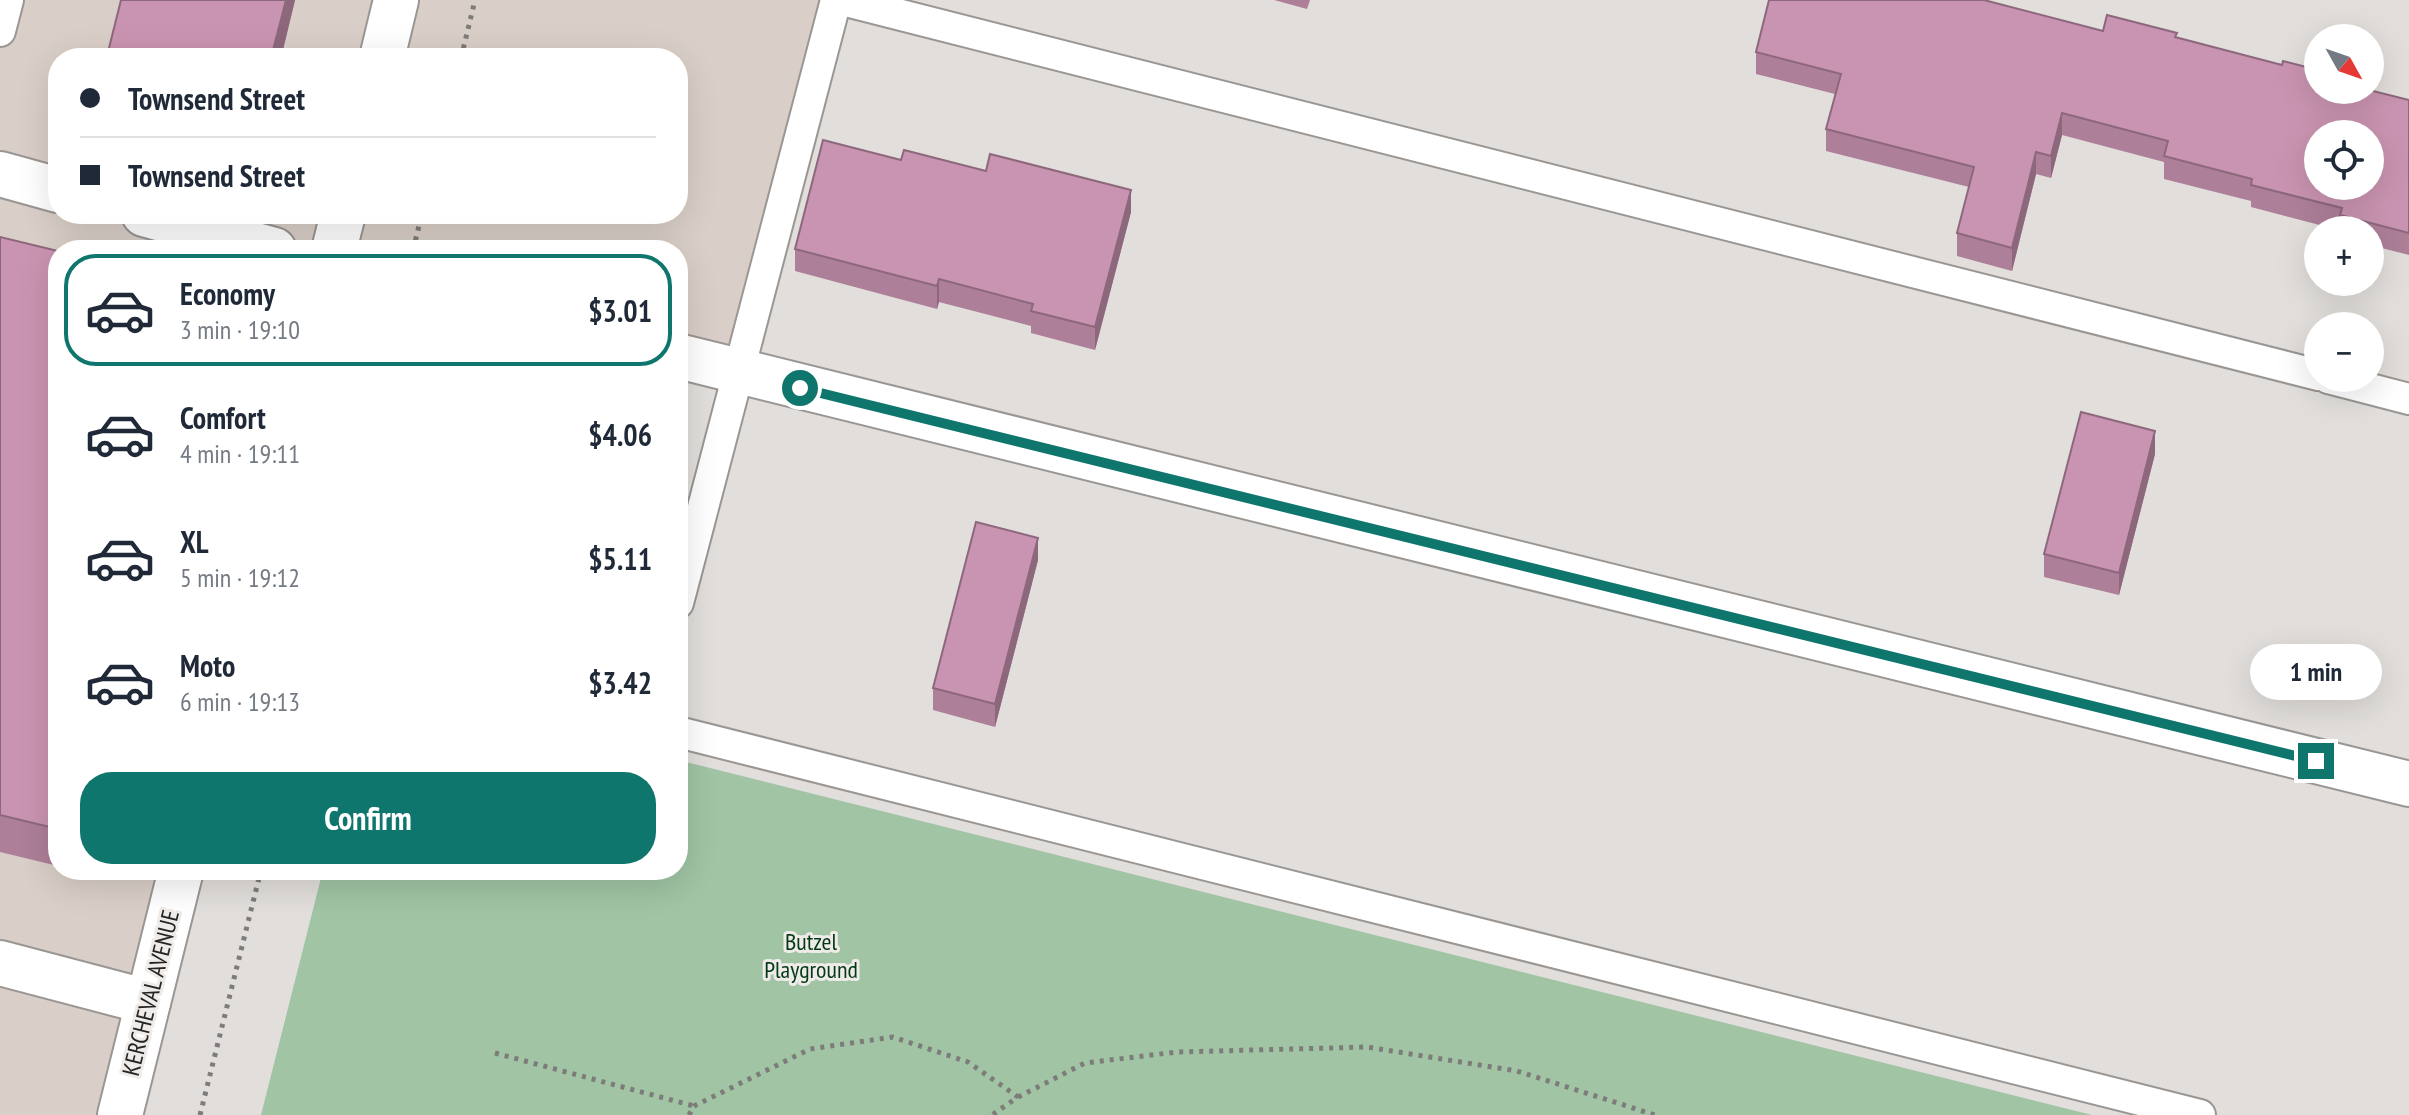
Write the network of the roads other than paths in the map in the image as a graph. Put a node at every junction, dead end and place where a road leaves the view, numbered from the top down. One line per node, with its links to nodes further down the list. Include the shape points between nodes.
1 (8, 0): 5 (lane)
2 (396, 0): 6 (street)
3 (836, 0): 13 (lane)
4 (842, 0): 12 (lane)
5 (0, 31)
6 (384, 48)
7 (0, 174): 8 (street)
8 (48, 187)
9 (180, 224): 10 (street)
10 (238, 240)
11 (688, 359): 13 (street)
12 (2304, 371)
13 (739, 373): 16 (lane); 18 (street)
14 (2382, 392): 15 (lane)
15 (2409, 399)
16 (688, 565)
17 (688, 735): 23 (lane)
18 (2409, 784)
19 (178, 880): 21 (street, KERCHEVAL AVENUE)
20 (0, 963): 21 (street)
21 (148, 1002): 22 (street, KERCHEVAL AVENUE)
22 (120, 1115)
23 (2200, 1115)

